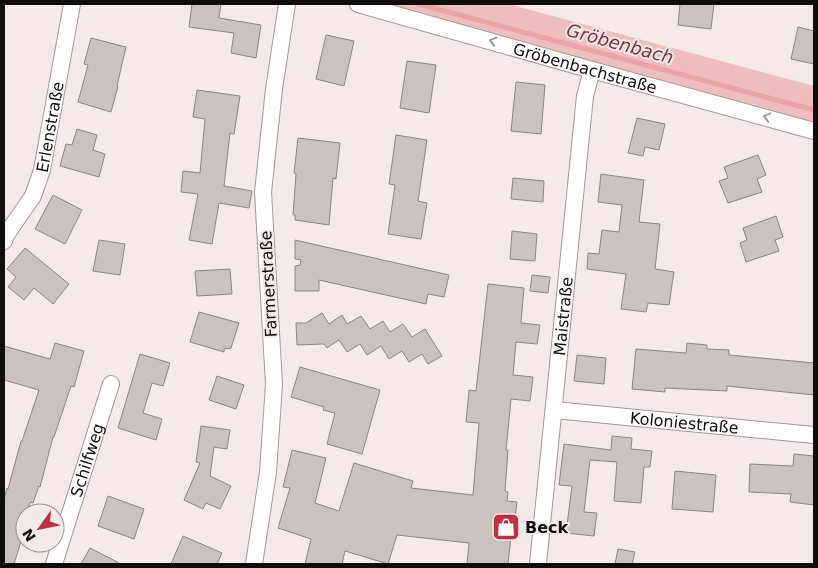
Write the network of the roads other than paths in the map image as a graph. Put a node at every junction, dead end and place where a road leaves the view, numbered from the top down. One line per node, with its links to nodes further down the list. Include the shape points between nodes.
1 (72, 4): 6 (street, Erlenstraße, via 42,170 33,196)
2 (288, 4): 11 (street, Farmerstraße, via 274,89 263,192 274,384 268,472)
3 (358, 4): 4 (street, Gröbenbachstraße, one-way to 3)
4 (592, 70): 5 (street, Gröbenbachstraße, one-way to 4); 8 (street, Maistraße, via 585,96)
5 (814, 130)
6 (4, 241)
7 (111, 384): 10 (street, Schilfweg)
8 (554, 410): 9 (street, Koloniestraße); 12 (street, Maistraße)
9 (814, 435)
10 (54, 564)
11 (254, 564)
12 (538, 564)

